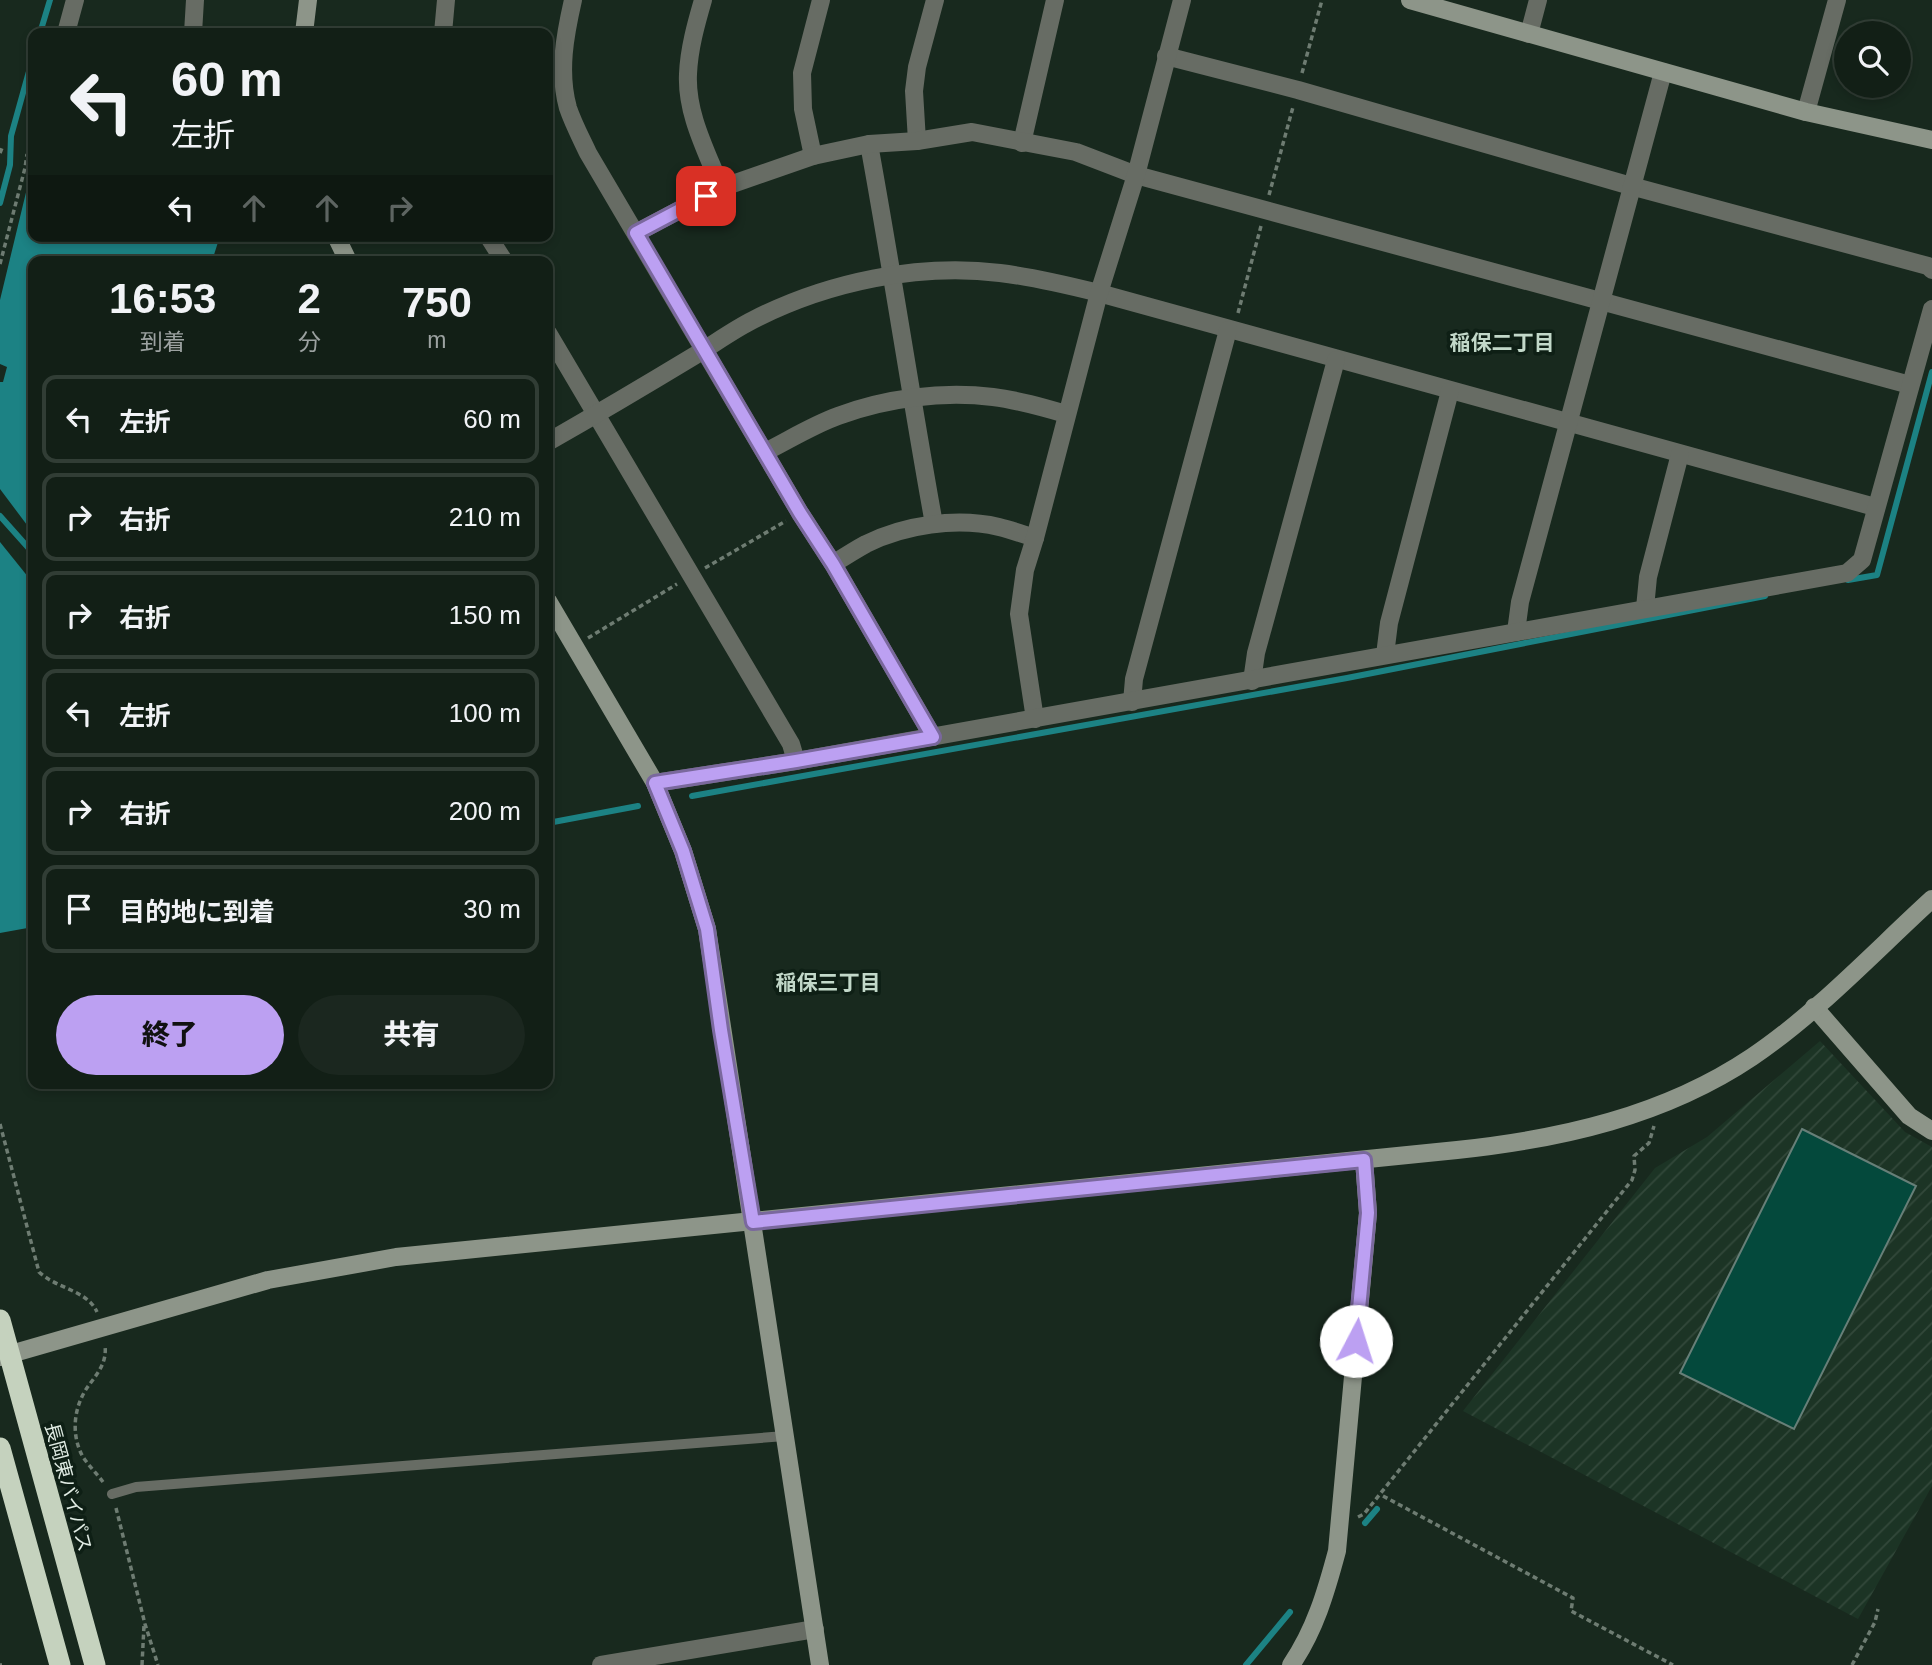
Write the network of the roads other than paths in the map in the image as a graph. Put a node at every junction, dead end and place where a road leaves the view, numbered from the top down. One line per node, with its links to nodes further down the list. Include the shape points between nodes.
1 (75, 0): 14 (street)
2 (195, 0): 15 (street)
3 (308, 0): 16 (street)
4 (446, 0): 17 (street)
5 (573, 0): 30 (street, via 563,60 569,109 588,153)
6 (703, 0): 29 (street, via 687,76 696,125)
7 (821, 0): 26 (street, via 802,73 803,109)
8 (935, 0): 23 (street, via 917,67)
9 (1055, 0): 24 (street)
10 (1182, 0): 19 (street)
11 (1410, 0): 18 (street)
12 (1538, 0): 18 (street)
13 (1838, 0): 21 (street)
14 (67, 28)
15 (193, 28)
16 (305, 28)
17 (443, 28)
18 (1529, 34): 20 (street)
19 (1166, 56): 27 (street); 28 (street)
20 (1663, 72): 21 (street); 28 (street)
21 (1806, 112): 22 (street)
22 (1932, 140)
23 (916, 141): 24 (street, via 972,132); 25 (street)
24 (1022, 143): 27 (street, via 1076,152)
25 (869, 144): 26 (street); 32 (street)
26 (813, 156): 29 (street)
27 (1136, 175): 33 (street); 34 (street)
28 (1631, 186): 31 (street); 34 (street)
29 (721, 188): 30 (street)
30 (636, 233): 38 (street)
31 (1932, 270)
32 (893, 274): 33 (street, via 999,273); 38 (street, via 802,300 753,320); 42 (street)
33 (1099, 293): 36 (street); 43 (street)
34 (1600, 301): 40 (street); 45 (street)
35 (1932, 309): 40 (street)
36 (1228, 330): 39 (street); 58 (street, via 1134,678)
37 (553, 342): 44 (street)
38 (704, 351): 44 (street); 47 (street)
39 (1336, 360): 41 (street); 57 (street)
40 (1910, 385): 49 (street)
41 (1450, 391): 45 (street); 56 (street, via 1389,623)
42 (912, 398): 43 (street, via 949,394 992,397); 47 (street, via 837,416); 50 (street)
43 (1066, 414): 51 (street)
44 (596, 415): 46 (street); 61 (street, via 791,744)
45 (1567, 423): 48 (street); 55 (street, via 1520,602)
46 (553, 439)
47 (765, 452): 52 (street)
48 (1680, 454): 49 (street); 53 (street, via 1648,577)
49 (1875, 507): 53 (street, via 1861,560 1847,573)
50 (934, 524): 51 (street, via 997,526); 52 (street, via 867,543)
51 (1035, 538): 59 (street, via 1019,614)
52 (833, 564): 60 (street)
53 (1646, 608): 55 (street)
54 (553, 610): 62 (street)
55 (1517, 632): 56 (street)
56 (1385, 655): 57 (street)
57 (1252, 681): 58 (street)
58 (1132, 702): 59 (street)
59 (1035, 719): 60 (street)
60 (933, 737): 61 (street)
61 (796, 761): 62 (street)
62 (655, 783): 67 (street, via 683,851 707,929)
63 (1932, 899): 64 (street)
64 (1814, 1007): 65 (street, via 1909,1116); 66 (street, via 1723,1075 1612,1122 1493,1146)
65 (1932, 1131)
66 (1364, 1160): 67 (street); 78 (street, via 1368,1213 1337,1551 1324,1601)
67 (753, 1222): 69 (street, via 396,1257 268,1280); 70 (street)
68 (0, 1320): 69 (highway, 長岡東バイパス)
69 (4, 1356): 75 (highway, 長岡東バイパス)
70 (785, 1436): 72 (lane, via 150,1486); 73 (street)
71 (0, 1448): 74 (highway)
72 (112, 1494)
73 (815, 1629): 76 (street); 77 (street)
74 (60, 1665)
75 (95, 1665)
76 (601, 1665)
77 (820, 1665)
78 (1291, 1665)

